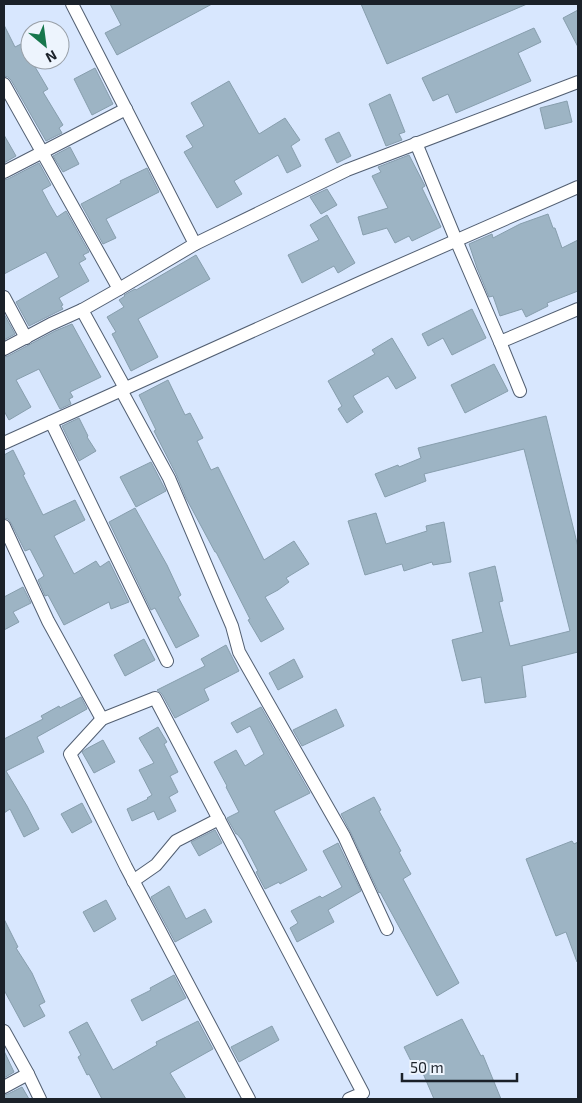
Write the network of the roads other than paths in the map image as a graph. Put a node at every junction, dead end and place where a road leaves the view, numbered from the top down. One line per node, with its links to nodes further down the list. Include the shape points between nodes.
1 (72, 4): 4 (street)
2 (578, 82): 5 (street)
3 (4, 84): 6 (street)
4 (126, 109): 6 (street); 10 (street)
5 (416, 143): 9 (street); 10 (street, via 346,170)
6 (41, 152): 7 (street); 11 (street)
7 (4, 172)
8 (578, 187): 9 (street)
9 (456, 240): 16 (street); 18 (street)
10 (195, 244): 11 (street)
11 (119, 290): 14 (street)
12 (4, 297): 15 (street)
13 (578, 309): 16 (street)
14 (82, 310): 15 (street); 18 (street)
15 (26, 338): 17 (street)
16 (500, 342): 19 (street)
17 (4, 349)
18 (123, 389): 20 (street); 27 (street, via 169,478 232,626 239,652 344,836)
19 (520, 391)
20 (51, 422): 21 (street); 23 (street)
21 (4, 443)
22 (4, 526): 24 (street, via 48,621)
23 (167, 661)
24 (102, 719): 25 (street, via 155,698); 26 (street, via 70,754)
25 (219, 819): 26 (street, via 176,841 156,865); 33 (street, via 363,1093)
26 (133, 881): 32 (street)
27 (387, 928)
28 (4, 1031): 29 (street)
29 (28, 1074): 30 (street); 31 (street)
30 (4, 1087)
31 (40, 1099)
32 (249, 1099)
33 (349, 1099)

